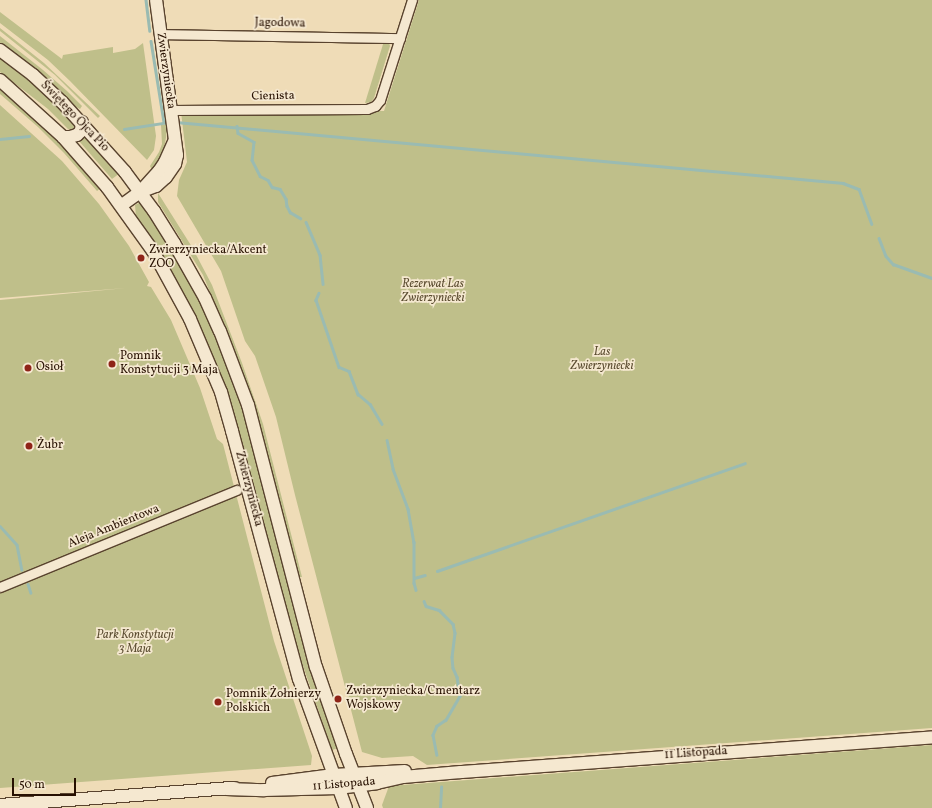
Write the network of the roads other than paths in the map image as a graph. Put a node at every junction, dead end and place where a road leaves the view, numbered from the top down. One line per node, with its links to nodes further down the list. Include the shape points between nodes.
1 (156, 0): 3 (main road, Zwierzyniecka)
2 (412, 0): 4 (street)
3 (160, 34): 4 (street, Jagodowa); 7 (main road, Zwierzyniecka)
4 (400, 38): 7 (street, Cienista, via 380,100 375,106)
5 (0, 50): 8 (main road, Świętego Ojca Pio, via 33,75)
6 (0, 80): 9 (main road, Świętego Ojca Pio)
7 (172, 117): 10 (main road, Zwierzyniecka, via 177,156 171,171 156,186)
8 (82, 122): 9 (main road, via 81,131 77,135); 10 (main road, Świętego Ojca Pio)
9 (63, 137): 11 (main road, Świętego Ojca Pio)
10 (140, 192): 11 (main road, Zwierzyniecka); 16 (main road, Zwierzyniecka, via 192,272 235,369 261,452 316,668)
11 (122, 205): 17 (main road, Zwierzyniecka, via 176,290 218,385 299,679)
12 (237, 490): 13 (street, Aleja Ambientowa)
13 (0, 587)
14 (932, 737): 15 (main road, 11 Listopada)
15 (461, 772): 16 (main road, 11 Listopada, via 422,770); 18 (main road, 11 Listopada, via 403,777)
16 (353, 773): 17 (main road, 11 Listopada); 19 (main road, Zwierzyniecka)
17 (333, 775): 20 (main road, Zwierzyniecka); 21 (main road, 11 Listopada)
18 (377, 783): 19 (main road, 11 Listopada); 24 (main road, via 369,796)
19 (358, 786): 20 (main road, 11 Listopada); 24 (main road, Zwierzyniecka)
20 (338, 788): 21 (main road, 11 Listopada); 23 (main road, Zwierzyniecka)
21 (226, 789): 22 (main road, 11 Listopada)
22 (0, 804)
23 (346, 808)
24 (367, 808)

